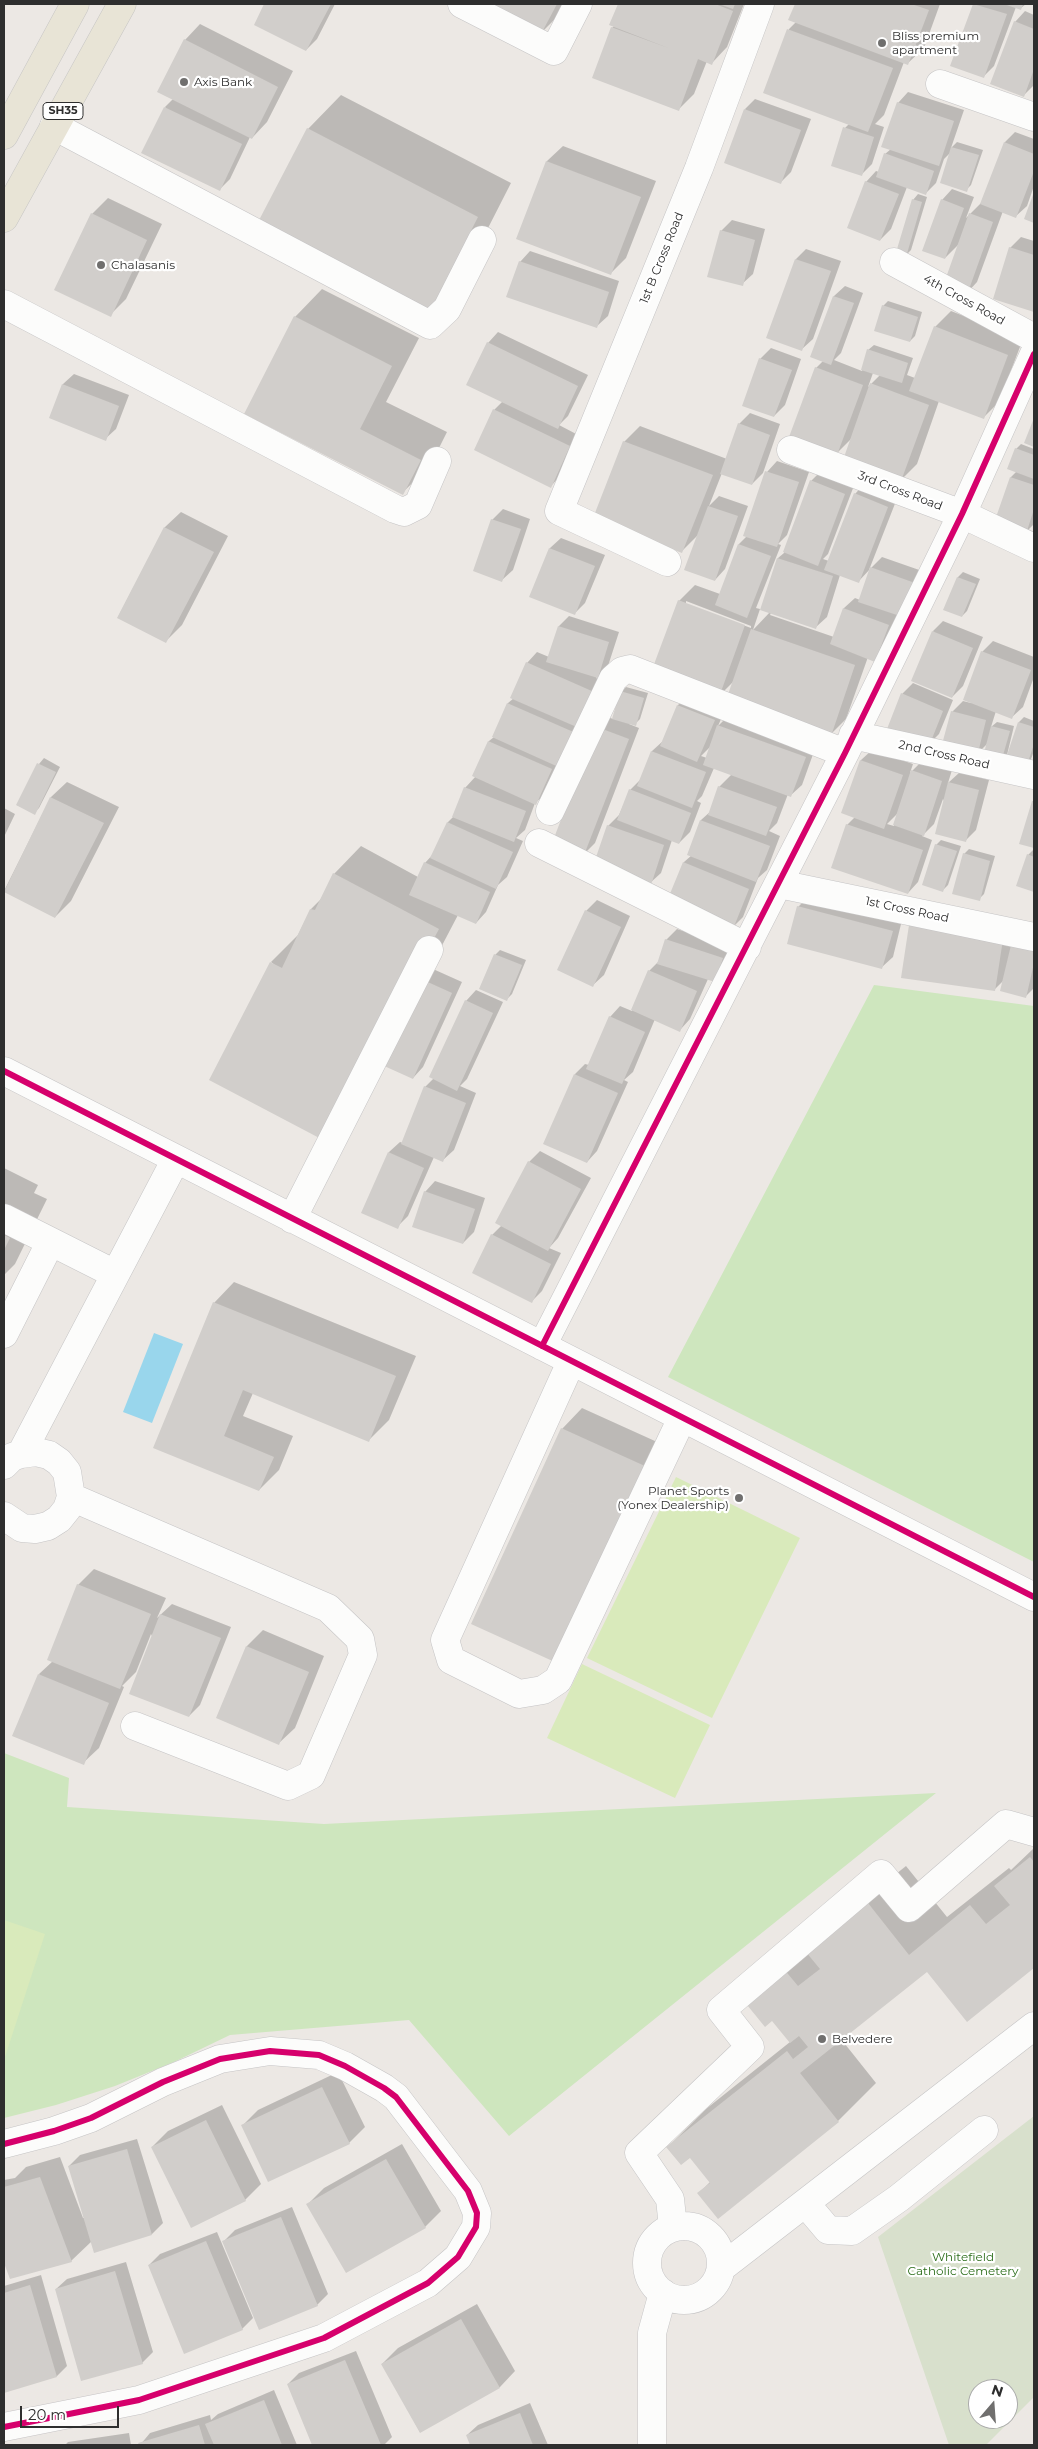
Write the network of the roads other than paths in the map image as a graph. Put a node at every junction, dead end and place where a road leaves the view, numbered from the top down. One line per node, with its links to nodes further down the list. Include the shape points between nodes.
1 (75, 4): 9 (main road)
2 (122, 4): 8 (main road, SH35)
3 (462, 4): 4 (street, via 554,51)
4 (578, 4)
5 (760, 4): 20 (street, 1st B Cross Road, via 698,168 558,511)
6 (940, 84): 7 (street)
7 (1034, 117)
8 (54, 126): 10 (main road, SH35); 11 (street, via 430,325 447,309)
9 (4, 135)
10 (4, 218)
11 (482, 240)
12 (894, 262): 14 (street, 4th Cross Road)
13 (4, 304): 17 (street, via 395,509 404,512 418,505)
14 (1034, 338)
15 (1034, 354): 18 (street)
16 (791, 450): 18 (street, 3rd Cross Road)
17 (437, 461)
18 (962, 514): 19 (street, 3rd Cross Road); 21 (street)
19 (1034, 548)
20 (668, 562)
21 (849, 744): 22 (street, 2nd Cross Road); 23 (street, 2nd Cross Road, via 630,669 613,679); 25 (street)
22 (1034, 775)
23 (550, 811)
24 (539, 843): 27 (street)
25 (779, 884): 26 (street, 1st Cross Road); 27 (street)
26 (1034, 937)
27 (747, 946): 36 (street)
28 (428, 950): 32 (street)
29 (4, 1071): 30 (street)
30 (176, 1159): 32 (street); 34 (street)
31 (4, 1218): 33 (street)
32 (292, 1219): 36 (street)
33 (50, 1243): 34 (street); 35 (street)
34 (115, 1274): 39 (street)
35 (4, 1334)
36 (542, 1346): 37 (street)
37 (571, 1362): 38 (street); 38 (street, via 446,1640 451,1660 519,1694 542,1690 558,1680)
38 (682, 1418): 42 (street)
39 (12, 1459): 40 (street, via 36,1452 49,1455 67,1472)
40 (71, 1497): 41 (street, via 67,1510 59,1519 35,1530 22,1528); 43 (street, via 328,1608 360,1639 363,1656 311,1775 288,1786)
41 (4, 1516)
42 (1034, 1597)
43 (135, 1726)
44 (1034, 1832): 49 (street, via 1006,1824 909,1908 881,1874 721,2010 750,2047 639,2153 670,2199)
45 (1034, 2026): 48 (street)
46 (984, 2130): 48 (street, via 852,2231 828,2230)
47 (4, 2144): 52 (street, via 91,2118 163,2082 220,2060 270,2050 319,2055 345,2066 396,2097 468,2191 477,2213 476,2228 458,2256 428,2283 324,2338 139,2400)
48 (806, 2204): 50 (street)
49 (673, 2227): 50 (street, via 697,2228 708,2234 716,2243); 51 (street, via 654,2240 646,2263 654,2285)
50 (721, 2268): 51 (street, via 710,2290 699,2297 675,2299)
51 (663, 2293): 53 (street, via 652,2333)
52 (4, 2427)
53 (652, 2445)

